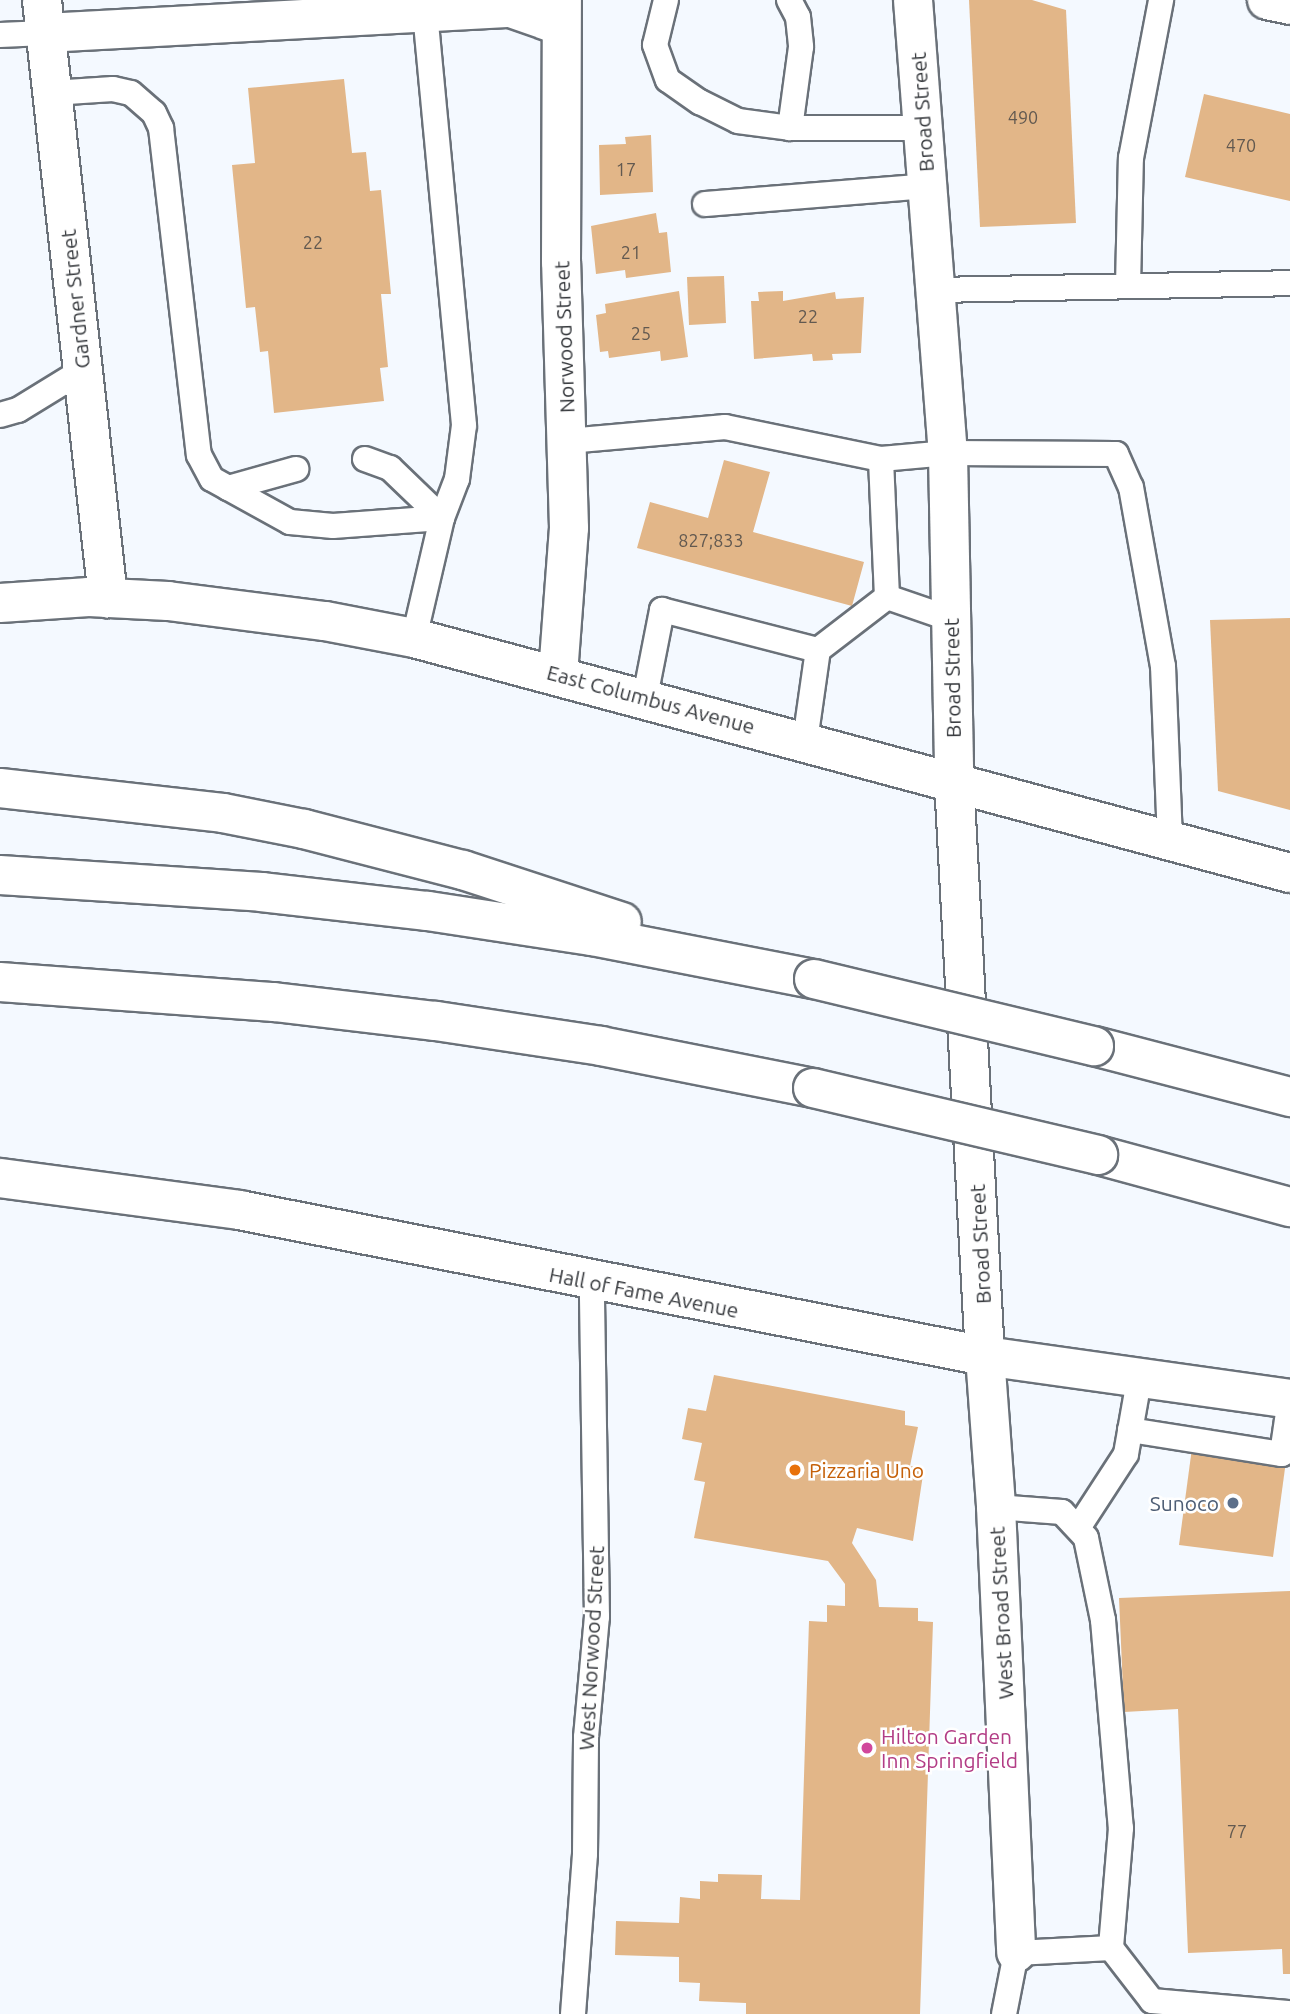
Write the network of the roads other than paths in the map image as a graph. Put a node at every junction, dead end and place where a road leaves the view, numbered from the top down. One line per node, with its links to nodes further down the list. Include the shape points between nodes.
1 (666, 0): 12 (lane, via 655,45 668,80 738,121)
2 (789, 0): 12 (lane, via 798,17 801,47)
3 (913, 0): 13 (main road, Broad Street)
4 (1161, 0): 17 (lane, via 1131,158)
5 (1267, 0): 6 (main road)
6 (1290, 5)
7 (425, 12): 8 (main road, via 511,8); 9 (main road); 27 (lane, via 464,425 457,479)
8 (561, 12): 21 (main road, Norwood Street)
9 (43, 16): 10 (lane); 11 (main road, Gardner Street)
10 (0, 35)
11 (52, 93): 19 (main road, Gardner Street); 26 (lane, via 113,89 131,93 154,113 161,128 199,455 212,479)
12 (790, 128): 13 (lane)
13 (923, 128): 14 (main road, Broad Street)
14 (928, 186): 15 (lane); 18 (main road, Broad Street)
15 (705, 204)
16 (1290, 283): 17 (lane)
17 (1128, 286): 18 (lane)
18 (935, 290): 22 (main road, Broad Street)
19 (83, 370): 20 (lane, via 18,410); 29 (main road, Gardner Street)
20 (0, 415)
21 (568, 441): 24 (lane, via 725,427); 34 (main road, Norwood Street, via 569,528)
22 (948, 453): 24 (lane); 31 (main road, Broad Street); 39 (lane, via 1116,454 1131,487 1163,666)
23 (366, 459): 27 (lane, via 390,468)
24 (881, 459): 28 (lane)
25 (296, 468): 26 (lane)
26 (228, 488): 27 (lane, via 290,522 332,526)
27 (442, 518): 32 (lane)
28 (887, 597): 31 (lane); 33 (lane)
29 (108, 598): 30 (main road, East Columbus Avenue); 32 (main road, East Columbus Avenue, via 247,610)
30 (0, 603)
31 (951, 619): 37 (main road, Broad Street)
32 (414, 638): 34 (main road, East Columbus Avenue)
33 (818, 650): 35 (lane, via 662,610); 36 (lane)
34 (558, 674): 35 (main road, East Columbus Avenue)
35 (645, 697): 36 (main road, East Columbus Avenue)
36 (805, 741): 37 (main road, East Columbus Avenue)
37 (954, 780): 39 (main road, East Columbus Avenue); 48 (main road, Broad Street)
38 (0, 788): 42 (main road, via 222,813 317,832 463,870)
39 (1170, 841): 40 (main road, East Columbus Avenue)
40 (1290, 873)
41 (0, 875): 42 (main road, via 261,892 415,910)
42 (757, 966): 44 (main road, bridge)
43 (0, 982): 46 (main road, bridge, via 274,1002 601,1046 813,1088 1098,1155)
44 (1290, 1097)
45 (0, 1178): 47 (main road, Hall of Fame Avenue, via 252,1212)
46 (1290, 1207)
47 (592, 1282): 48 (main road, Hall of Fame Avenue); 58 (lane, West Norwood Street, via 597,1617 586,1737 585,1854)
48 (985, 1356): 49 (main road, Hall of Fame Avenue); 53 (main road, West Broad Street)
49 (1139, 1380): 50 (main road, Hall of Fame Avenue); 51 (lane)
50 (1290, 1399): 52 (lane)
51 (1130, 1430): 52 (lane); 54 (lane, via 1126,1454)
52 (1286, 1455)
53 (996, 1507): 54 (lane, via 1062,1512); 56 (main road, West Broad Street)
54 (1078, 1528): 55 (lane, via 1086,1538 1102,1620 1121,1828)
55 (1111, 1948): 56 (lane); 57 (lane, via 1152,2001)
56 (1016, 1953): 59 (lane)
57 (1290, 2013)
58 (573, 2014)
59 (1004, 2014)

